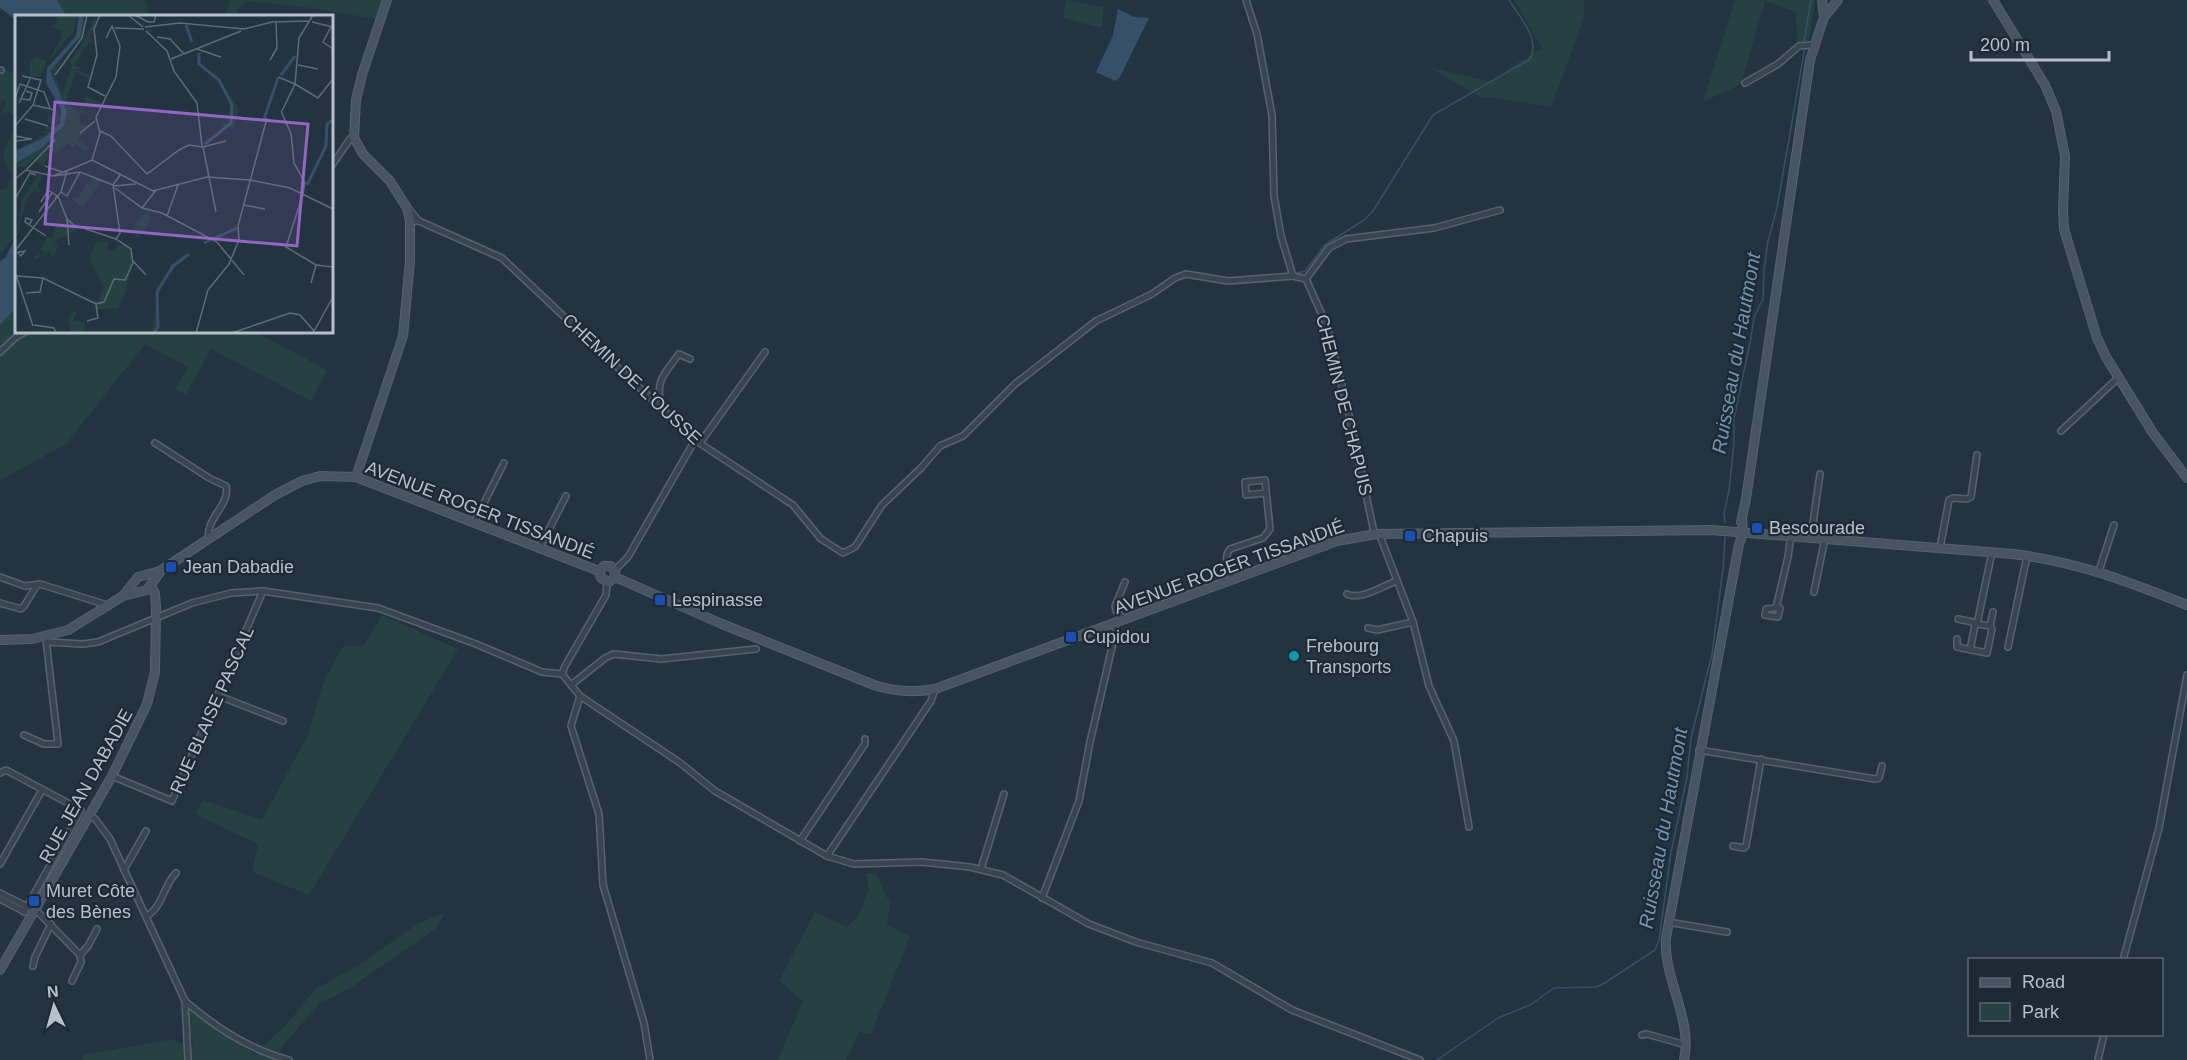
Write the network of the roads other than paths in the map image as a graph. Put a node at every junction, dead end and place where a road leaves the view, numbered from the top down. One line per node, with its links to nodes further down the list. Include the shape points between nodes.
1 (387, 0): 7 (street, via 356,100)
2 (1246, 0): 13 (street, via 1257,34 1270,104 1274,196)
3 (1993, 0): 19 (street, via 2056,111 2065,156 2066,239 2097,338)
4 (1832, 2): 5 (street)
5 (1813, 45): 6 (street, via 1799,46); 33 (street)
6 (1745, 83)
7 (354, 138): 8 (street); 9 (street)
8 (333, 164)
9 (405, 205): 11 (street); 12 (street, CHEMIN DE L'OUSSE)
10 (1500, 210): 14 (street, via 1434,228 1346,239 1323,253)
11 (410, 220): 12 (street, CHEMIN DE L'OUSSE); 27 (street, via 403,336)
12 (419, 220): 20 (street, CHEMIN DE L'OUSSE, via 502,258)
13 (1293, 276): 14 (street, CHEMIN DE L'OUSSE); 22 (street, CHEMIN DE L'OUSSE, via 1228,281 1186,274 1096,321 1015,384 963,436 940,446 882,505 855,547 843,553 821,538 793,505)
14 (1306, 279): 34 (street, CHEMIN DE CHAPUIS, via 1327,326)
15 (23, 333): 16 (street)
16 (0, 352)
17 (765, 352): 22 (street)
18 (690, 360): 20 (street, via 679,354 660,380)
19 (2118, 378): 21 (street); 28 (street)
20 (662, 409): 22 (street, CHEMIN DE L'OUSSE)
21 (2061, 431)
22 (697, 442): 46 (street)
23 (155, 443): 37 (street, via 226,486 226,495 208,528)
24 (1977, 455): 39 (street, via 1971,497 1949,500)
25 (504, 463): 31 (street)
26 (1820, 474): 36 (street)
27 (356, 477): 31 (street, AVENUE ROGER TISSANDIÉ); 37 (street, AVENUE ROGER TISSANDIÉ, via 320,476 302,481)
28 (2187, 478)
29 (1266, 493): 49 (street, via 1270,530 1263,538 1230,549 1226,558)
30 (566, 496): 40 (street)
31 (474, 523): 40 (street, AVENUE ROGER TISSANDIÉ)
32 (2114, 525): 44 (street)
33 (1740, 531): 34 (street, AVENUE ROGER TISSANDIÉ); 35 (street, AVENUE ROGER TISSANDIÉ); 88 (street)
34 (1376, 534): 49 (street, AVENUE ROGER TISSANDIÉ, via 1337,542); 50 (street, CHEMIN DE CHAPUIS)
35 (1791, 535): 36 (street, AVENUE ROGER TISSANDIÉ); 63 (street)
36 (1811, 537): 38 (street, AVENUE ROGER TISSANDIÉ)
37 (209, 538): 43 (street, AVENUE ROGER TISSANDIÉ)
38 (1825, 538): 39 (street, AVENUE ROGER TISSANDIÉ); 57 (street)
39 (1940, 548): 41 (street, AVENUE ROGER TISSANDIÉ)
40 (539, 549): 45 (street, AVENUE ROGER TISSANDIÉ)
41 (1992, 552): 42 (street, AVENUE ROGER TISSANDIÉ); 69 (street)
42 (2027, 556): 44 (street, AVENUE ROGER TISSANDIÉ); 76 (street)
43 (160, 571): 47 (street, AVENUE ROGER TISSANDIÉ); 55 (street, AVENUE ROGER TISSANDIÉ)
44 (2099, 571): 62 (street, AVENUE ROGER TISSANDIÉ)
45 (599, 572): 46 (street, via 606,565); 52 (street)
46 (615, 574): 52 (street); 82 (street, AVENUE ROGER TISSANDIÉ, via 722,624 887,690)
47 (146, 575): 51 (street); 55 (street, via 150,578)
48 (0, 577): 54 (street, via 25,586)
49 (1234, 579): 67 (street, AVENUE ROGER TISSANDIÉ)
50 (1396, 581): 58 (street, via 1362,595); 68 (street, CHEMIN DE CHAPUIS)
51 (135, 582): 55 (street, via 136,587); 59 (street)
52 (607, 582): 79 (street, via 606,596)
53 (1125, 582): 67 (street, via 1115,606)
54 (37, 585): 60 (street, via 23,608); 61 (street)
55 (147, 588): 59 (street); 65 (street, RUE JEAN DABADIE, via 155,594)
56 (262, 591): 65 (street, via 231,593 192,603); 79 (street, via 378,608 542,672); 83 (street, RUE BLAISE PASCAL)
57 (1814, 592)
58 (1347, 594)
59 (123, 596): 61 (street)
60 (0, 603)
61 (107, 605): 75 (street)
62 (2187, 605)
63 (1776, 606)
64 (1993, 612): 71 (street)
65 (156, 619): 75 (street, via 98,642); 92 (street, RUE JEAN DABADIE, via 155,672 147,704)
66 (1958, 619): 69 (street)
67 (1125, 620): 70 (street, AVENUE ROGER TISSANDIÉ)
68 (1413, 622): 72 (street, via 1377,630); 96 (street, CHEMIN DE CHAPUIS, via 1429,686 1454,741)
69 (1977, 623): 71 (street); 78 (street)
70 (1114, 624): 82 (street, AVENUE ROGER TISSANDIÉ); 106 (street, via 1116,630 1079,801)
71 (1990, 625): 78 (street, via 1988,652)
72 (1368, 628)
73 (1957, 639): 78 (street, via 1957,647)
74 (0, 640): 75 (street)
75 (47, 640): 86 (street, via 58,744 44,744)
76 (2008, 647)
77 (756, 649): 81 (street, via 661,659 614,654)
78 (1970, 650)
79 (562, 674): 81 (street)
80 (2187, 675): 115 (street, via 2159,828)
81 (571, 685): 84 (street)
82 (935, 689): 100 (street, via 931,701)
83 (219, 696): 85 (street); 92 (street, RUE BLAISE PASCAL, via 172,801)
84 (580, 696): 98 (street, via 715,791); 125 (street, via 571,726 599,814 603,885 641,1012)
85 (283, 721)
86 (24, 735)
87 (865, 739): 98 (street)
88 (1699, 750): 89 (street); 110 (street)
89 (1761, 759): 90 (street, via 1875,779 1879,778); 99 (street, via 1746,846)
90 (1881, 766)
91 (0, 773): 93 (street, via 6,771)
92 (112, 776): 95 (street, RUE JEAN DABADIE)
93 (42, 790): 101 (street); 108 (street, via 81,810)
94 (1004, 794): 102 (street)
95 (89, 814): 103 (street, via 110,839); 108 (street, RUE JEAN DABADIE)
96 (1468, 827)
97 (146, 831): 103 (street)
98 (800, 841): 100 (street)
99 (1733, 846)
100 (827, 856): 102 (street, via 855,864 922,862)
101 (0, 864)
102 (981, 869): 106 (street, via 1003,875)
103 (124, 870): 109 (street)
104 (176, 873): 109 (street, via 153,912)
105 (0, 893): 108 (street)
106 (1042, 898): 126 (street, via 1089,924 1136,942 1212,963 1292,1010)
107 (0, 899): 108 (street)
108 (30, 911): 111 (street); 117 (street, RUE JEAN DABADIE)
109 (146, 916): 119 (street)
110 (1668, 922): 113 (street); 122 (street, via 1666,956)
111 (51, 924): 114 (street); 116 (street)
112 (97, 929): 114 (street)
113 (1727, 932)
114 (80, 955): 118 (street, via 81,962)
115 (2123, 958)
116 (33, 966)
117 (0, 969)
118 (72, 981)
119 (185, 1001): 123 (street); 124 (street, via 250,1046)
120 (1642, 1035): 122 (street)
121 (2104, 1036): 128 (street)
122 (1686, 1045): 127 (street)
123 (188, 1060)
124 (289, 1060)
125 (650, 1060)
126 (1420, 1060)
127 (1684, 1060)
128 (2098, 1060)

